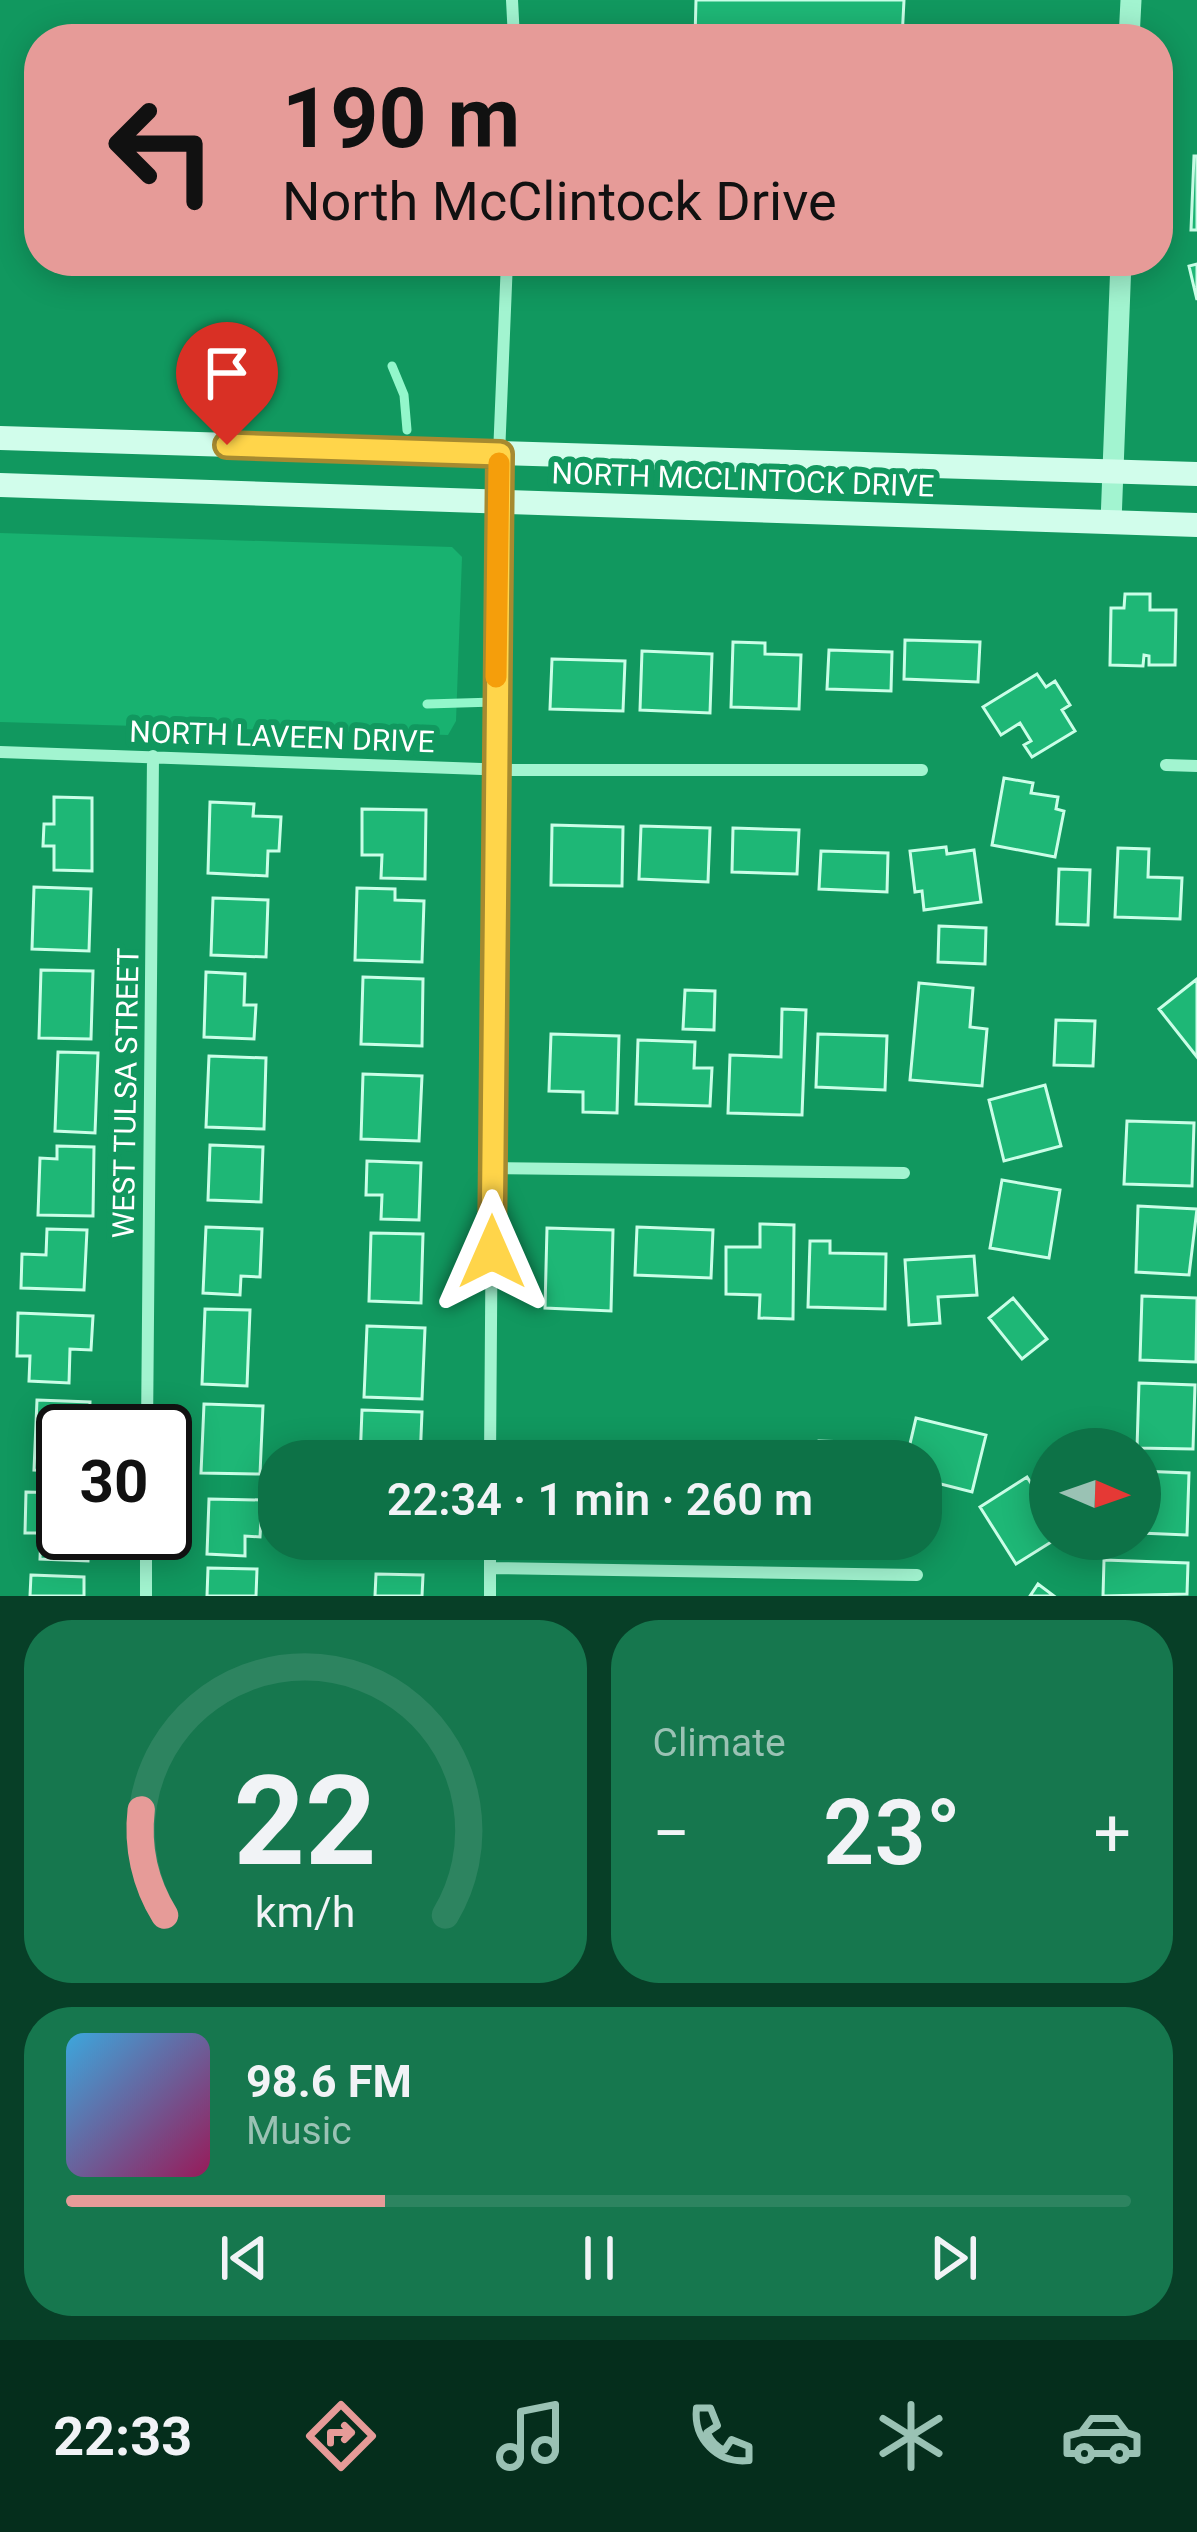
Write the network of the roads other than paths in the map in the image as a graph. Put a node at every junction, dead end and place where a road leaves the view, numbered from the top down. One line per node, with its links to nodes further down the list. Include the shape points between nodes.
1 (506, 276): 4 (street)
2 (1120, 276): 5 (street)
3 (0, 438): 4 (main road, NORTH MCCLINTOCK DRIVE)
4 (500, 454): 5 (main road, NORTH MCCLINTOCK DRIVE); 8 (street)
5 (1113, 471): 6 (main road, NORTH MCCLINTOCK DRIVE); 9 (street)
6 (1197, 474)
7 (0, 485): 8 (main road, NORTH MCCLINTOCK DRIVE)
8 (497, 503): 9 (main road, NORTH MCCLINTOCK DRIVE); 15 (street)
9 (1111, 522): 10 (main road, NORTH MCCLINTOCK DRIVE)
10 (1197, 525)
11 (0, 752): 12 (street, NORTH LAVEEN DRIVE)
12 (153, 756): 15 (street, NORTH LAVEEN DRIVE); 19 (street, WEST TULSA STREET)
13 (1166, 765): 14 (street)
14 (1197, 766)
15 (494, 769): 16 (street, NORTH LAVEEN DRIVE); 17 (street)
16 (922, 770)
17 (492, 1168): 18 (street); 20 (street)
18 (904, 1173)
19 (147, 1404)
20 (490, 1440)
21 (146, 1560): 25 (street)
22 (490, 1560): 23 (street)
23 (490, 1568): 24 (street); 26 (street)
24 (917, 1575)
25 (146, 1596)
26 (490, 1596)

